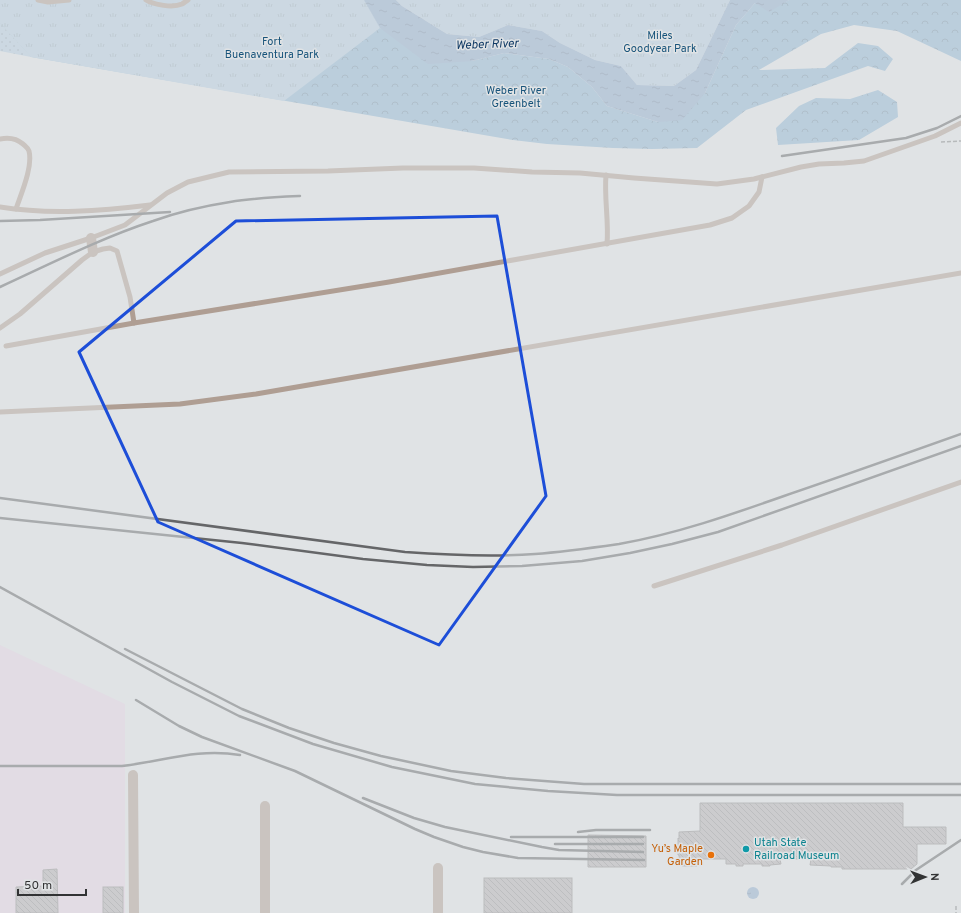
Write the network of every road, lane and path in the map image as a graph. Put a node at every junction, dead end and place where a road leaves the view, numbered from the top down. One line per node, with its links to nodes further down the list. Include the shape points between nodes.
1 (38, 0): 2 (lane)
2 (69, 0)
3 (146, 0): 4 (lane, via 165,6 182,4)
4 (188, 0)
5 (961, 123): 8 (lane, via 935,136 864,161 819,164)
6 (0, 139): 11 (lane, via 8,137 20,141 28,150 30,161)
7 (606, 175): 8 (lane, via 717,184); 9 (lane, via 474,168 229,172 188,182 166,193); 13 (lane)
8 (762, 177): 13 (lane, via 759,192 749,206 732,218 710,225)
9 (151, 205): 11 (lane, via 65,212); 12 (lane, via 126,225)
10 (0, 207): 11 (lane)
11 (16, 209)
12 (91, 238): 14 (street); 16 (lane, via 45,254)
13 (607, 244): 17 (lane)
14 (93, 252): 17 (lane, via 110,248 117,251 130,297); 18 (lane)
15 (961, 273): 20 (lane, via 256,394 180,404)
16 (0, 274)
17 (134, 323): 19 (lane)
18 (0, 328)
19 (6, 346)
20 (0, 412)
21 (961, 482): 22 (lane, via 782,545)
22 (654, 586)
23 (133, 775): 27 (street)
24 (265, 806): 28 (street)
25 (438, 868): 29 (street)
26 (956, 906): 30 (path)
27 (134, 913)
28 (266, 913)
29 (438, 913)
30 (956, 913)

